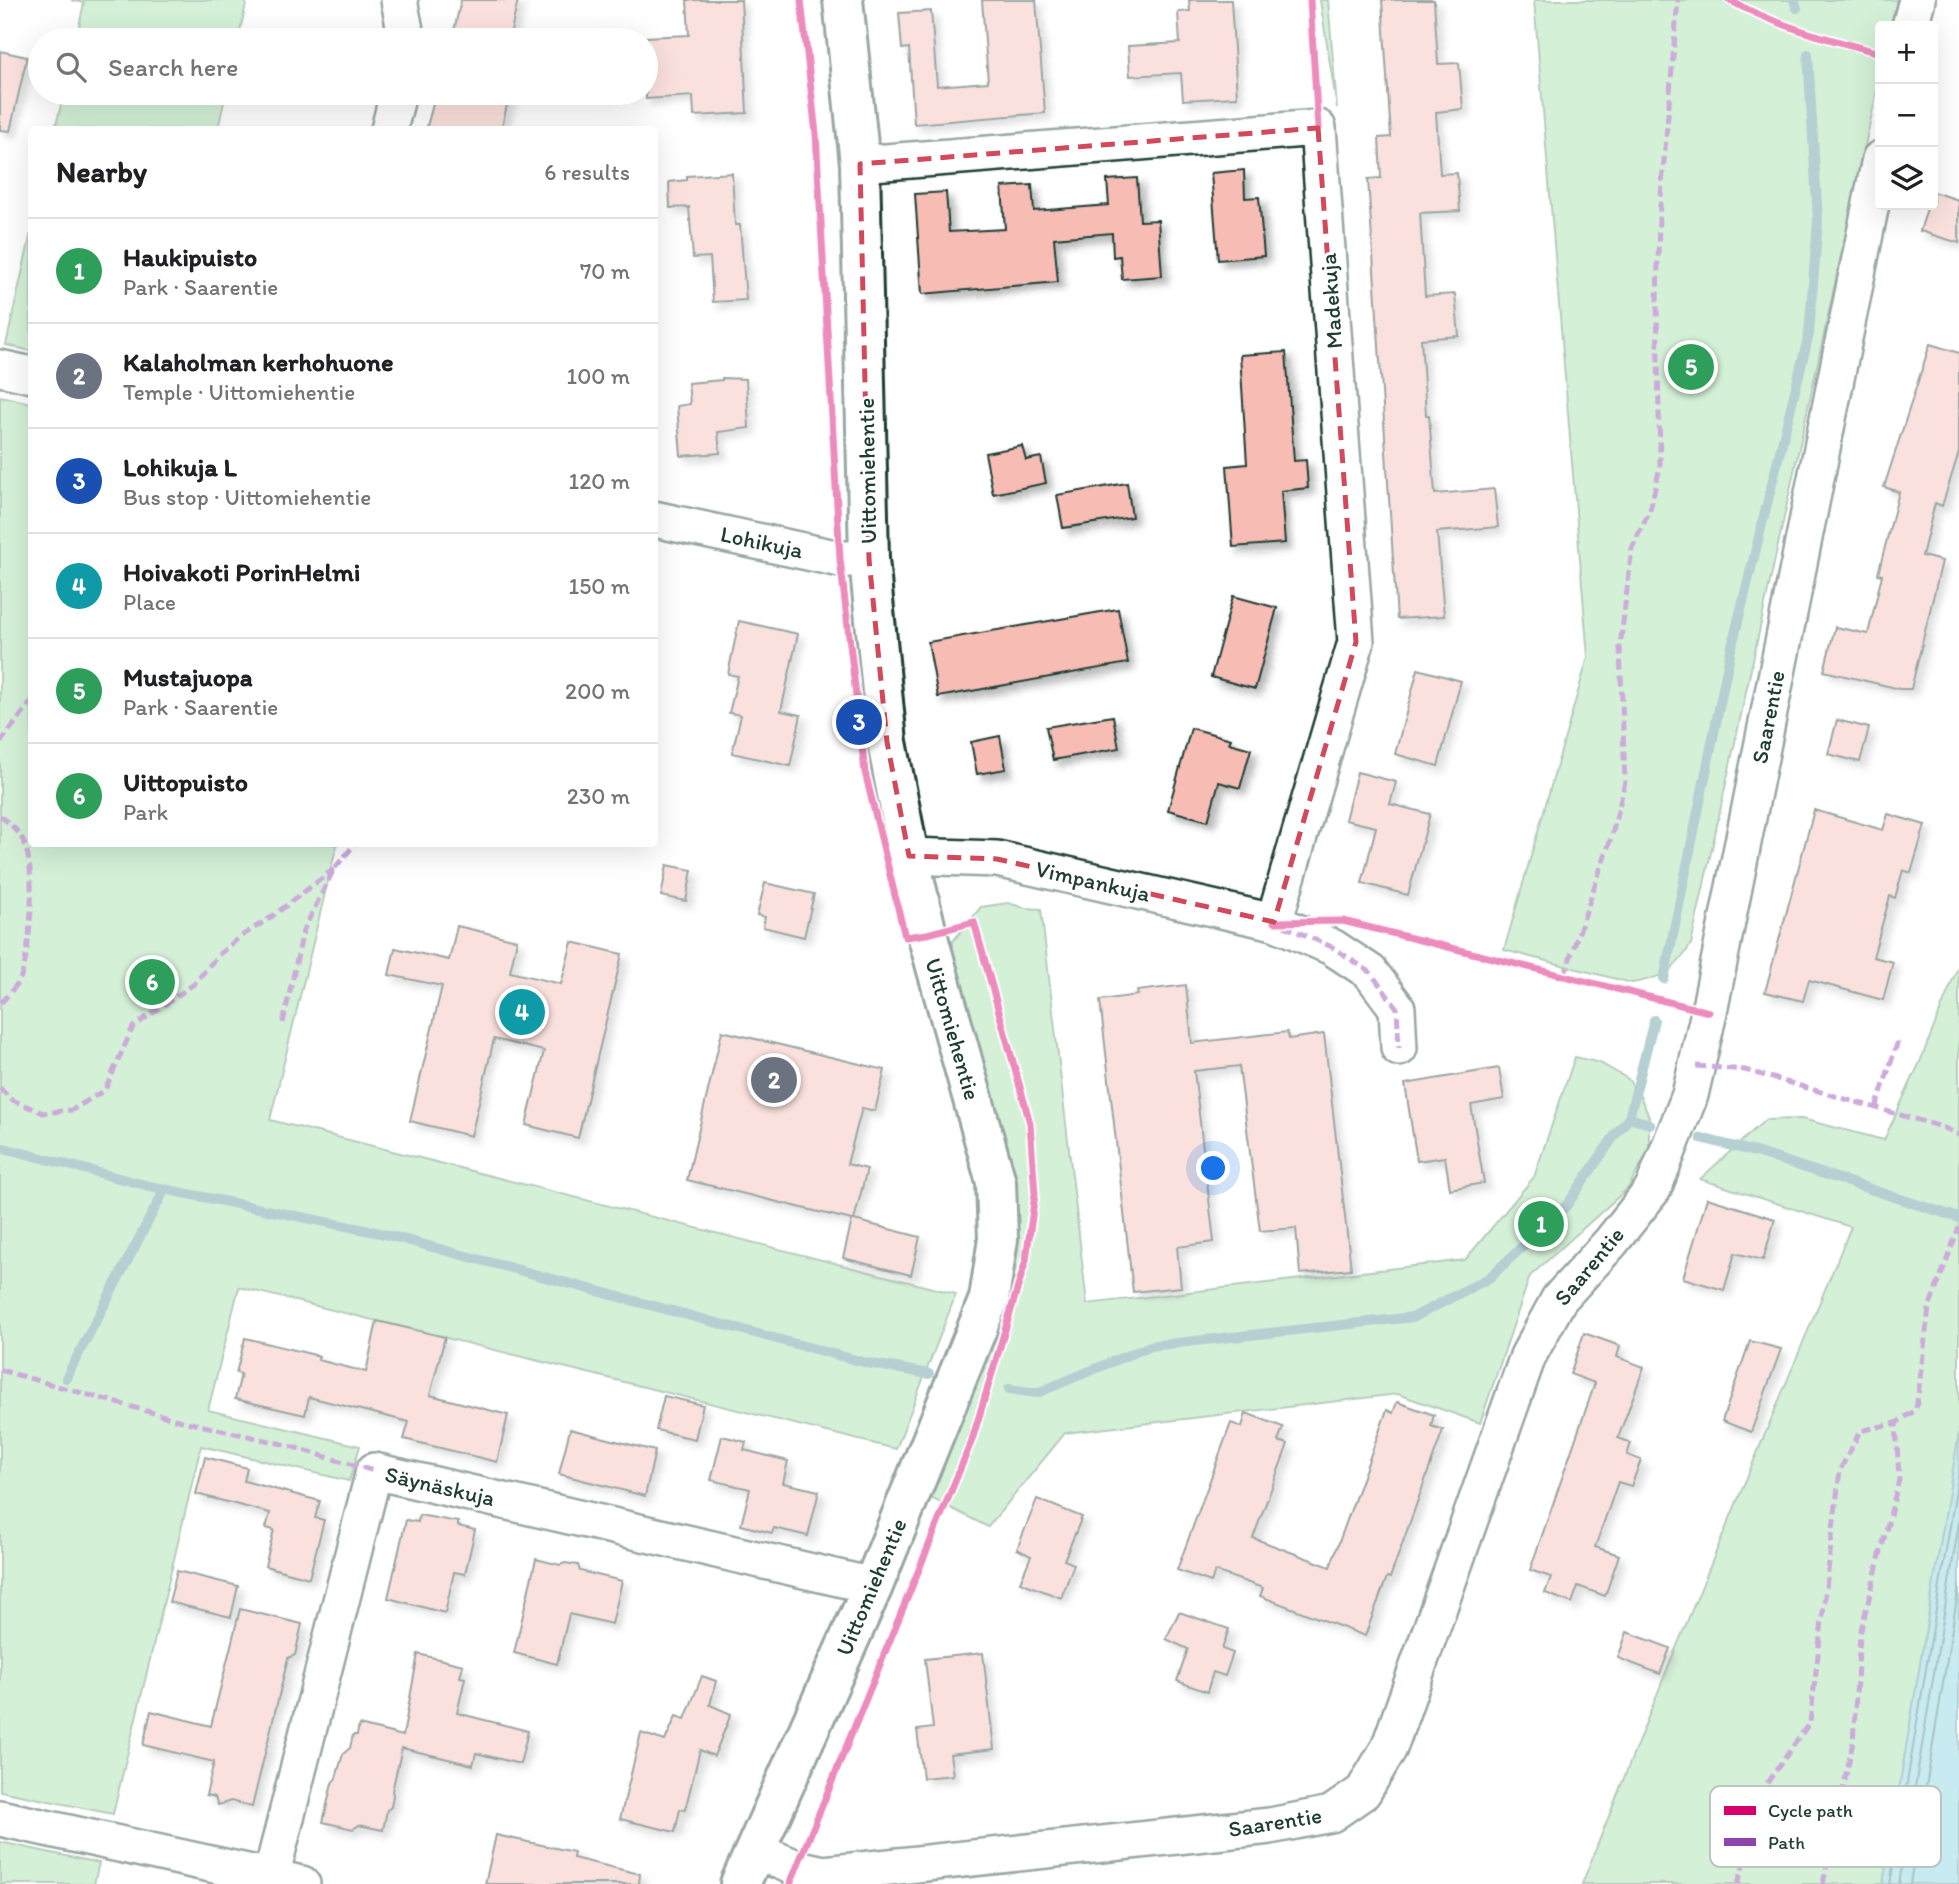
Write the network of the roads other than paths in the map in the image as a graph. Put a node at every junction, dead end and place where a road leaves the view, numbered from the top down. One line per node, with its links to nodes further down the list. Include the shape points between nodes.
1 (399, 0): 5 (street)
2 (843, 0): 8 (street, Uittomiehentie)
3 (1917, 0): 4 (street)
4 (1911, 21)
5 (405, 28)
6 (395, 105): 7 (street)
7 (390, 126)
8 (860, 163): 13 (street, Uittomiehentie); 15 (street, Madekuja, via 1318,128 1356,642)
9 (1875, 184): 19 (street, Saarentie, via 1690,1095 1653,1189 1559,1299 1528,1356 1389,1748 1363,1792 1331,1814 1270,1826 824,1874)
10 (0, 368): 11 (street)
11 (28, 374)
12 (658, 520): 13 (street, Lohikuja, via 840,559)
13 (869, 559): 14 (street, Uittomiehentie, via 887,742)
14 (909, 856): 15 (street, Vimpankuja, via 997,859); 17 (street, Uittomiehentie, via 996,1182 998,1239 989,1299)
15 (1274, 922): 16 (street, Vimpankuja, via 1332,947 1370,972 1397,1008)
16 (1399, 1048)
17 (873, 1586): 19 (street, Uittomiehentie); 20 (street, Säynäskuja, via 374,1471)
18 (0, 1818): 20 (street)
19 (748, 1867)
20 (286, 1881)

